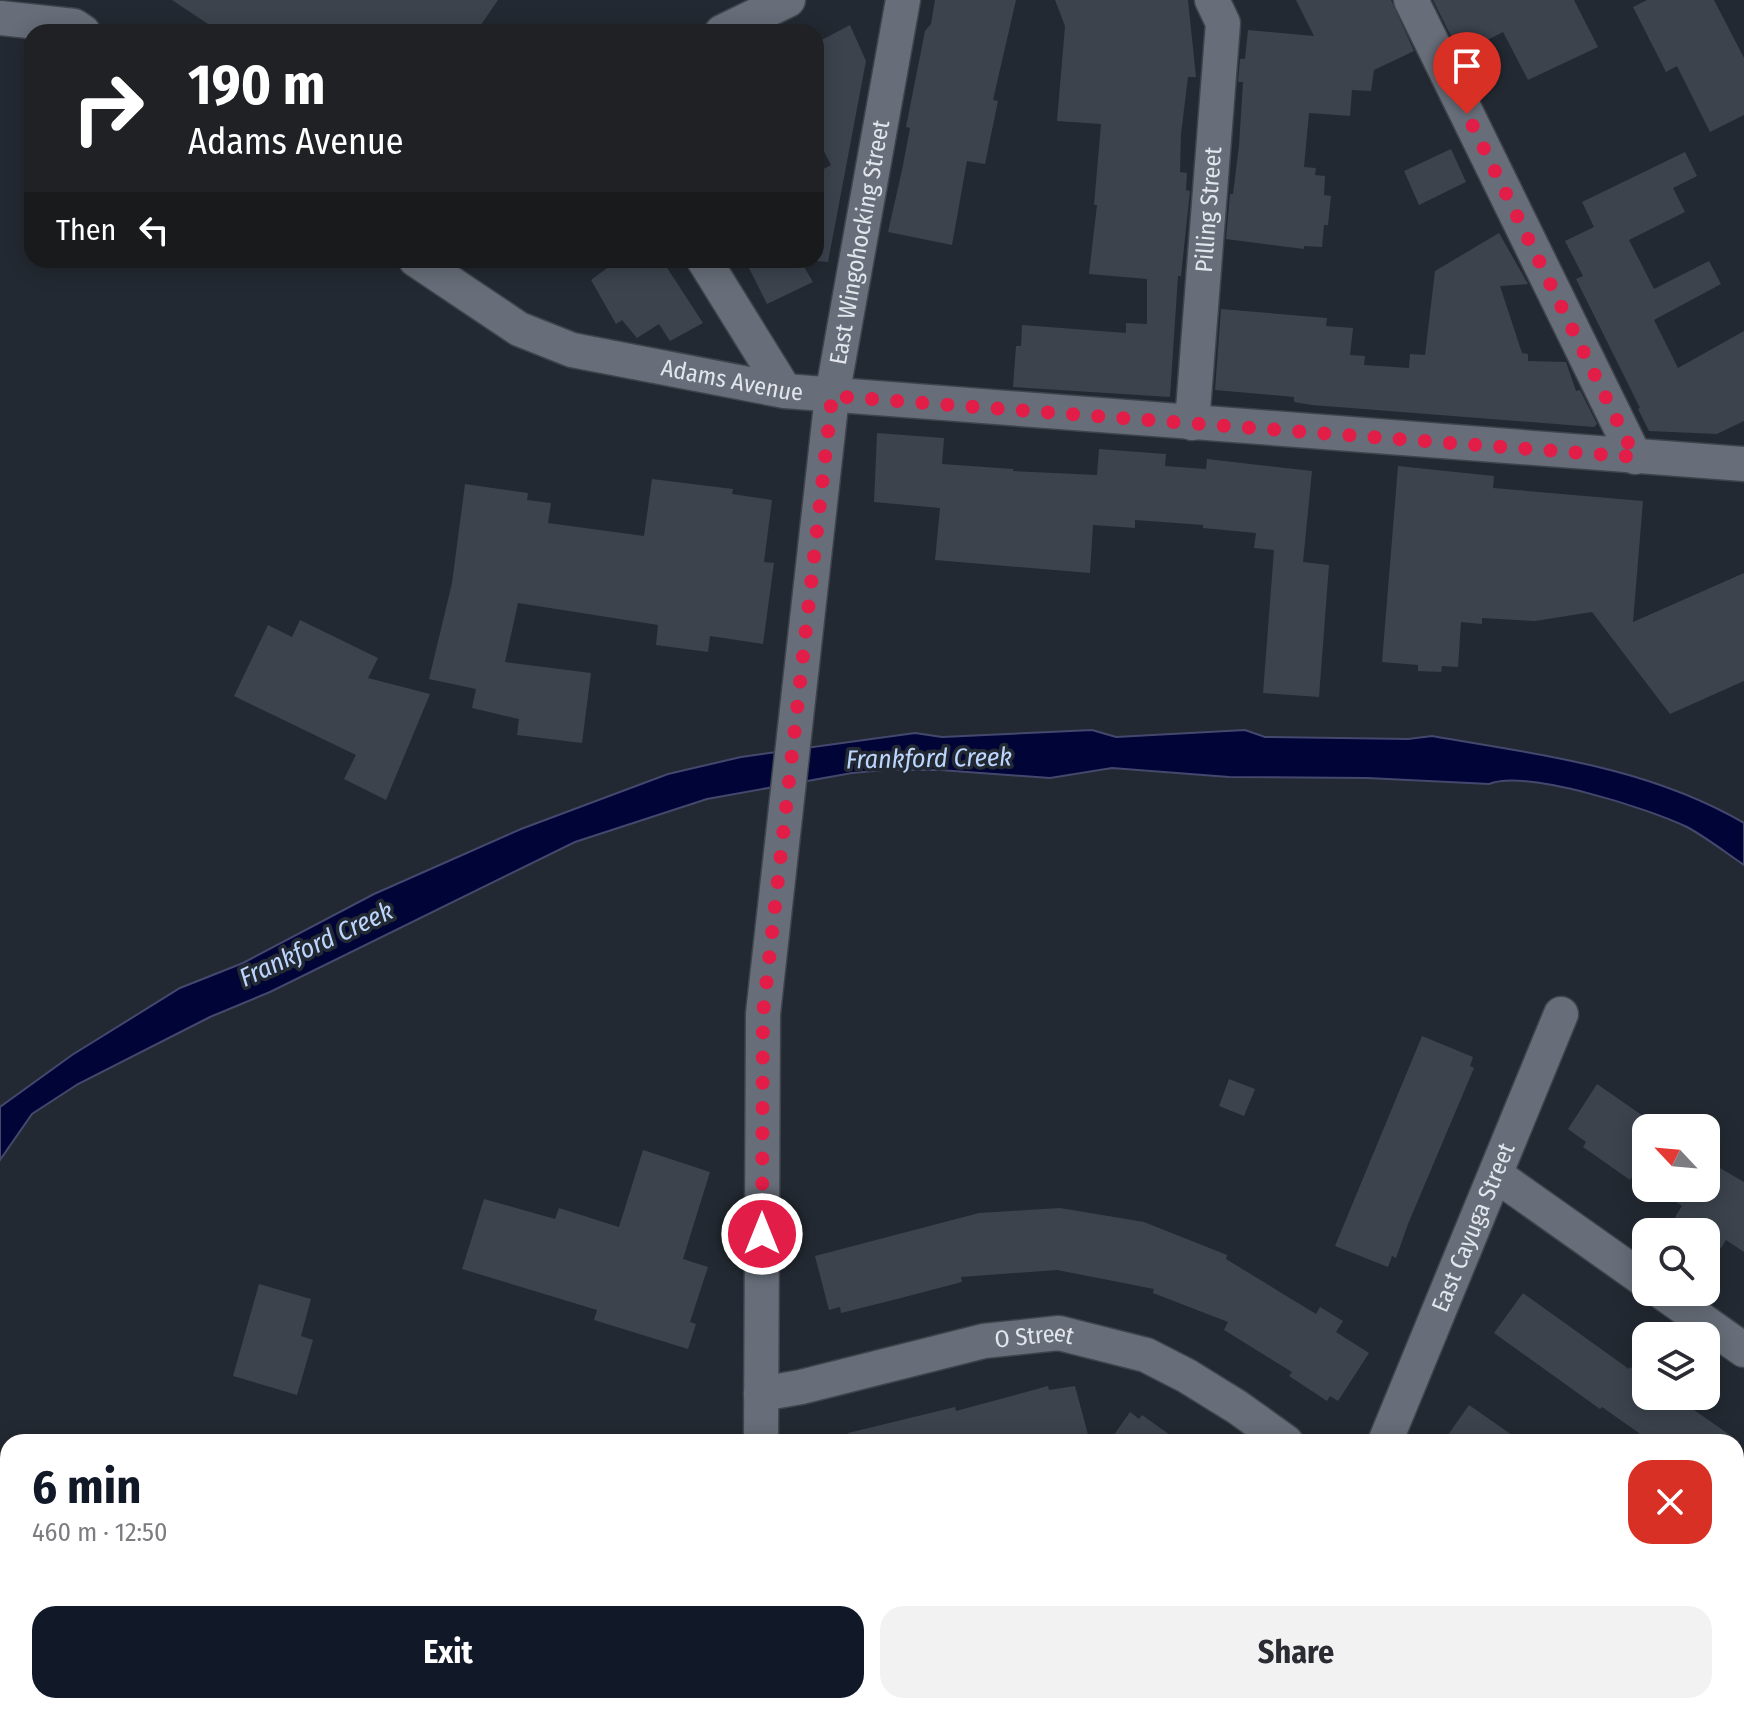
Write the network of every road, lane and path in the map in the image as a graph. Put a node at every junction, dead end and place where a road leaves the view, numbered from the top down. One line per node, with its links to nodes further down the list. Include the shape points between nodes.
1 (788, 0): 7 (street)
2 (903, 0): 11 (street, East Wingohocking Street)
3 (1212, 0): 12 (street, Pilling Street, via 1223,23)
4 (1411, 0): 13 (street)
5 (0, 18): 6 (street)
6 (56, 24)
7 (738, 24)
8 (428, 268): 10 (street, Adams Avenue, via 519,329 572,350)
9 (709, 268): 10 (street)
10 (785, 391): 11 (street, Adams Avenue)
11 (832, 396): 12 (street, Adams Avenue); 20 (street, East Wingohocking Street, via 763,1014)
12 (1192, 423): 13 (street, Adams Avenue)
13 (1635, 457): 14 (street, Adams Avenue)
14 (1744, 464)
15 (1561, 1014): 16 (street, East Cayuga Street)
16 (1496, 1175): 17 (street); 23 (street, East Cayuga Street)
17 (1632, 1271)
18 (1682, 1306): 19 (street)
19 (1744, 1350)
20 (761, 1394): 21 (street, East Wingohocking Street); 22 (street, O Street, via 984,1341 1059,1333 1146,1355)
21 (761, 1434)
22 (1275, 1434)
23 (1388, 1434)

